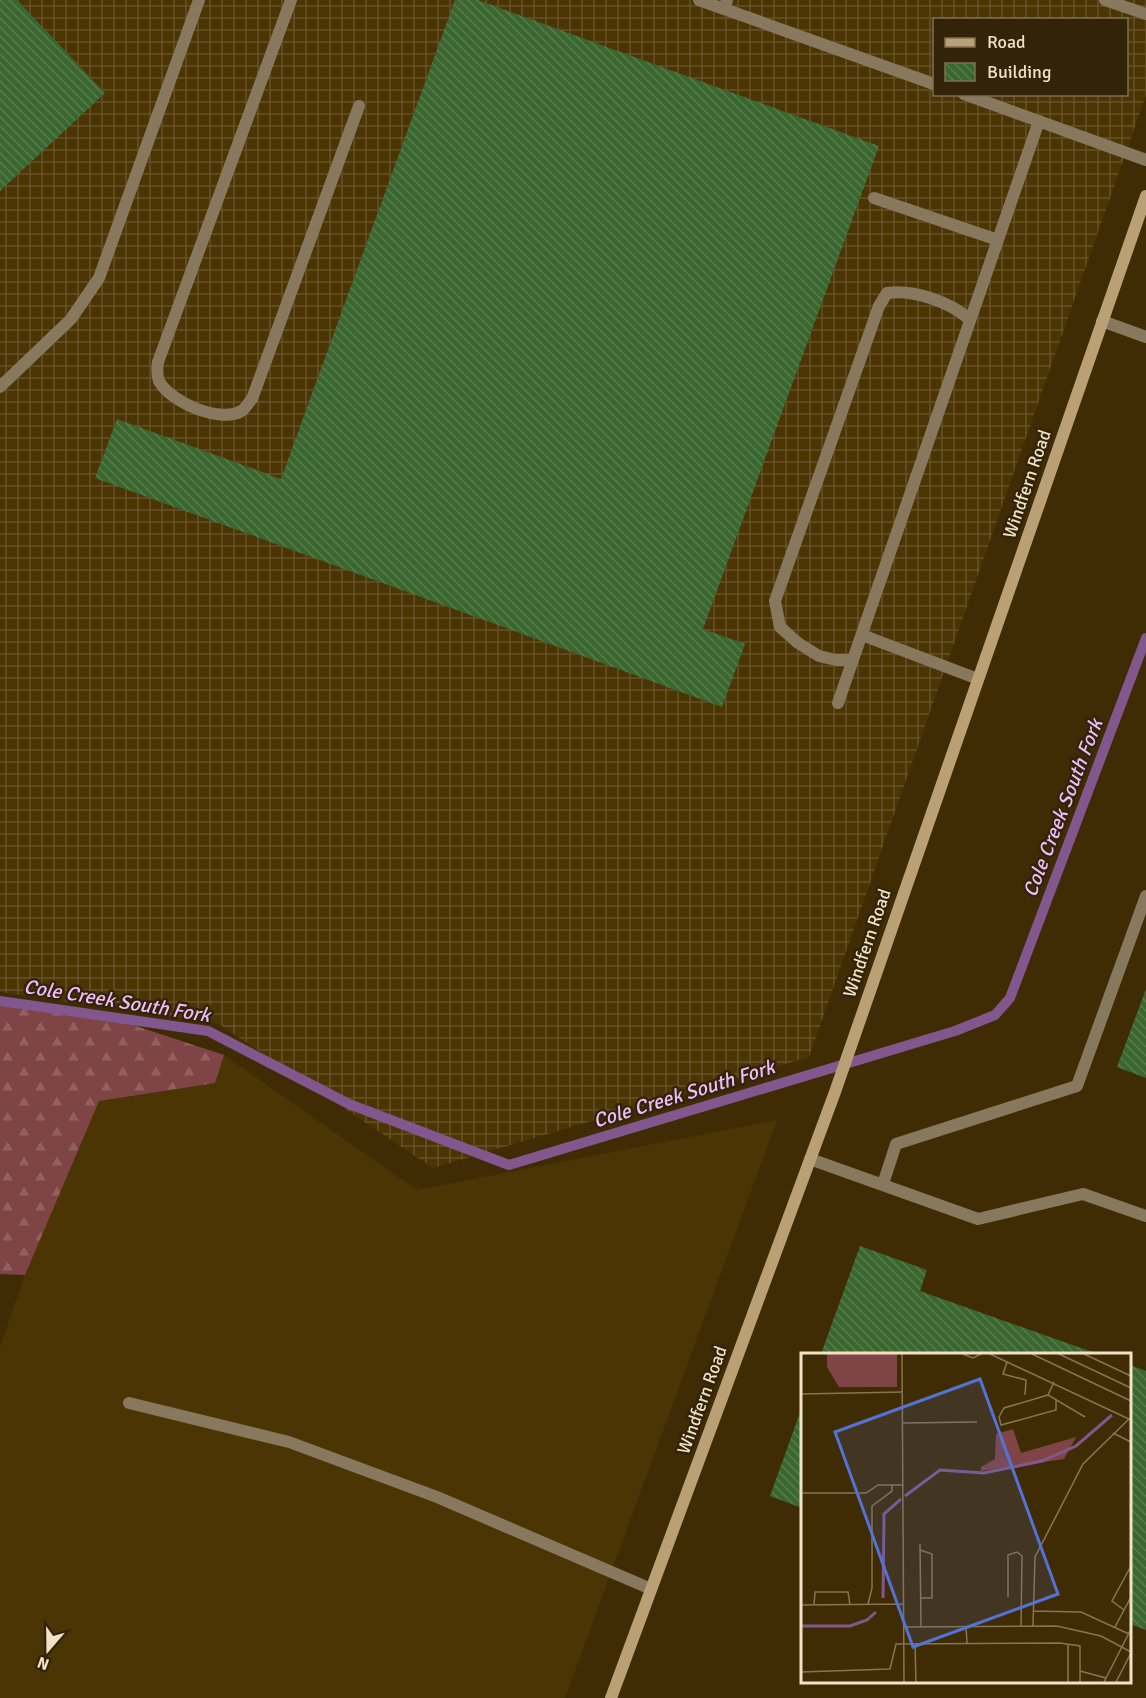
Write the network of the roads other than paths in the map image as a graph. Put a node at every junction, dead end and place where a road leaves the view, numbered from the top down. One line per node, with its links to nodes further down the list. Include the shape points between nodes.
1 (199, 0): 19 (street, via 99,278 71,319)
2 (291, 0): 10 (street, via 158,362 159,380 182,401 208,413 225,415 242,411 252,399)
3 (699, 0): 5 (street)
4 (1105, 0): 6 (street)
5 (725, 4): 8 (street)
6 (1131, 4): 7 (street)
7 (1146, 14)
8 (933, 84)
9 (970, 96): 11 (street)
10 (359, 106)
11 (1039, 121): 12 (street); 15 (street)
12 (1146, 160)
13 (1146, 196): 17 (street, Windfern Road)
14 (874, 198): 15 (street)
15 (998, 240): 16 (street)
16 (970, 320): 20 (street); 21 (street, via 950,304 909,293 887,293 879,306 775,601 780,627 798,644 819,656)
17 (1102, 321): 18 (street); 22 (street, Windfern Road)
18 (1146, 337)
19 (0, 387)
20 (862, 635): 21 (street); 22 (street)
21 (853, 660): 23 (street)
22 (978, 679): 25 (street, Windfern Road)
23 (838, 703)
24 (1146, 896): 26 (street, via 1077,1086 896,1144)
25 (810, 1159): 26 (street); 29 (street, Windfern Road)
26 (883, 1184): 27 (street, via 978,1219 1083,1194)
27 (1146, 1216)
28 (129, 1403): 29 (street, via 289,1442 437,1497)
29 (651, 1588): 30 (street, Windfern Road)
30 (611, 1698)

